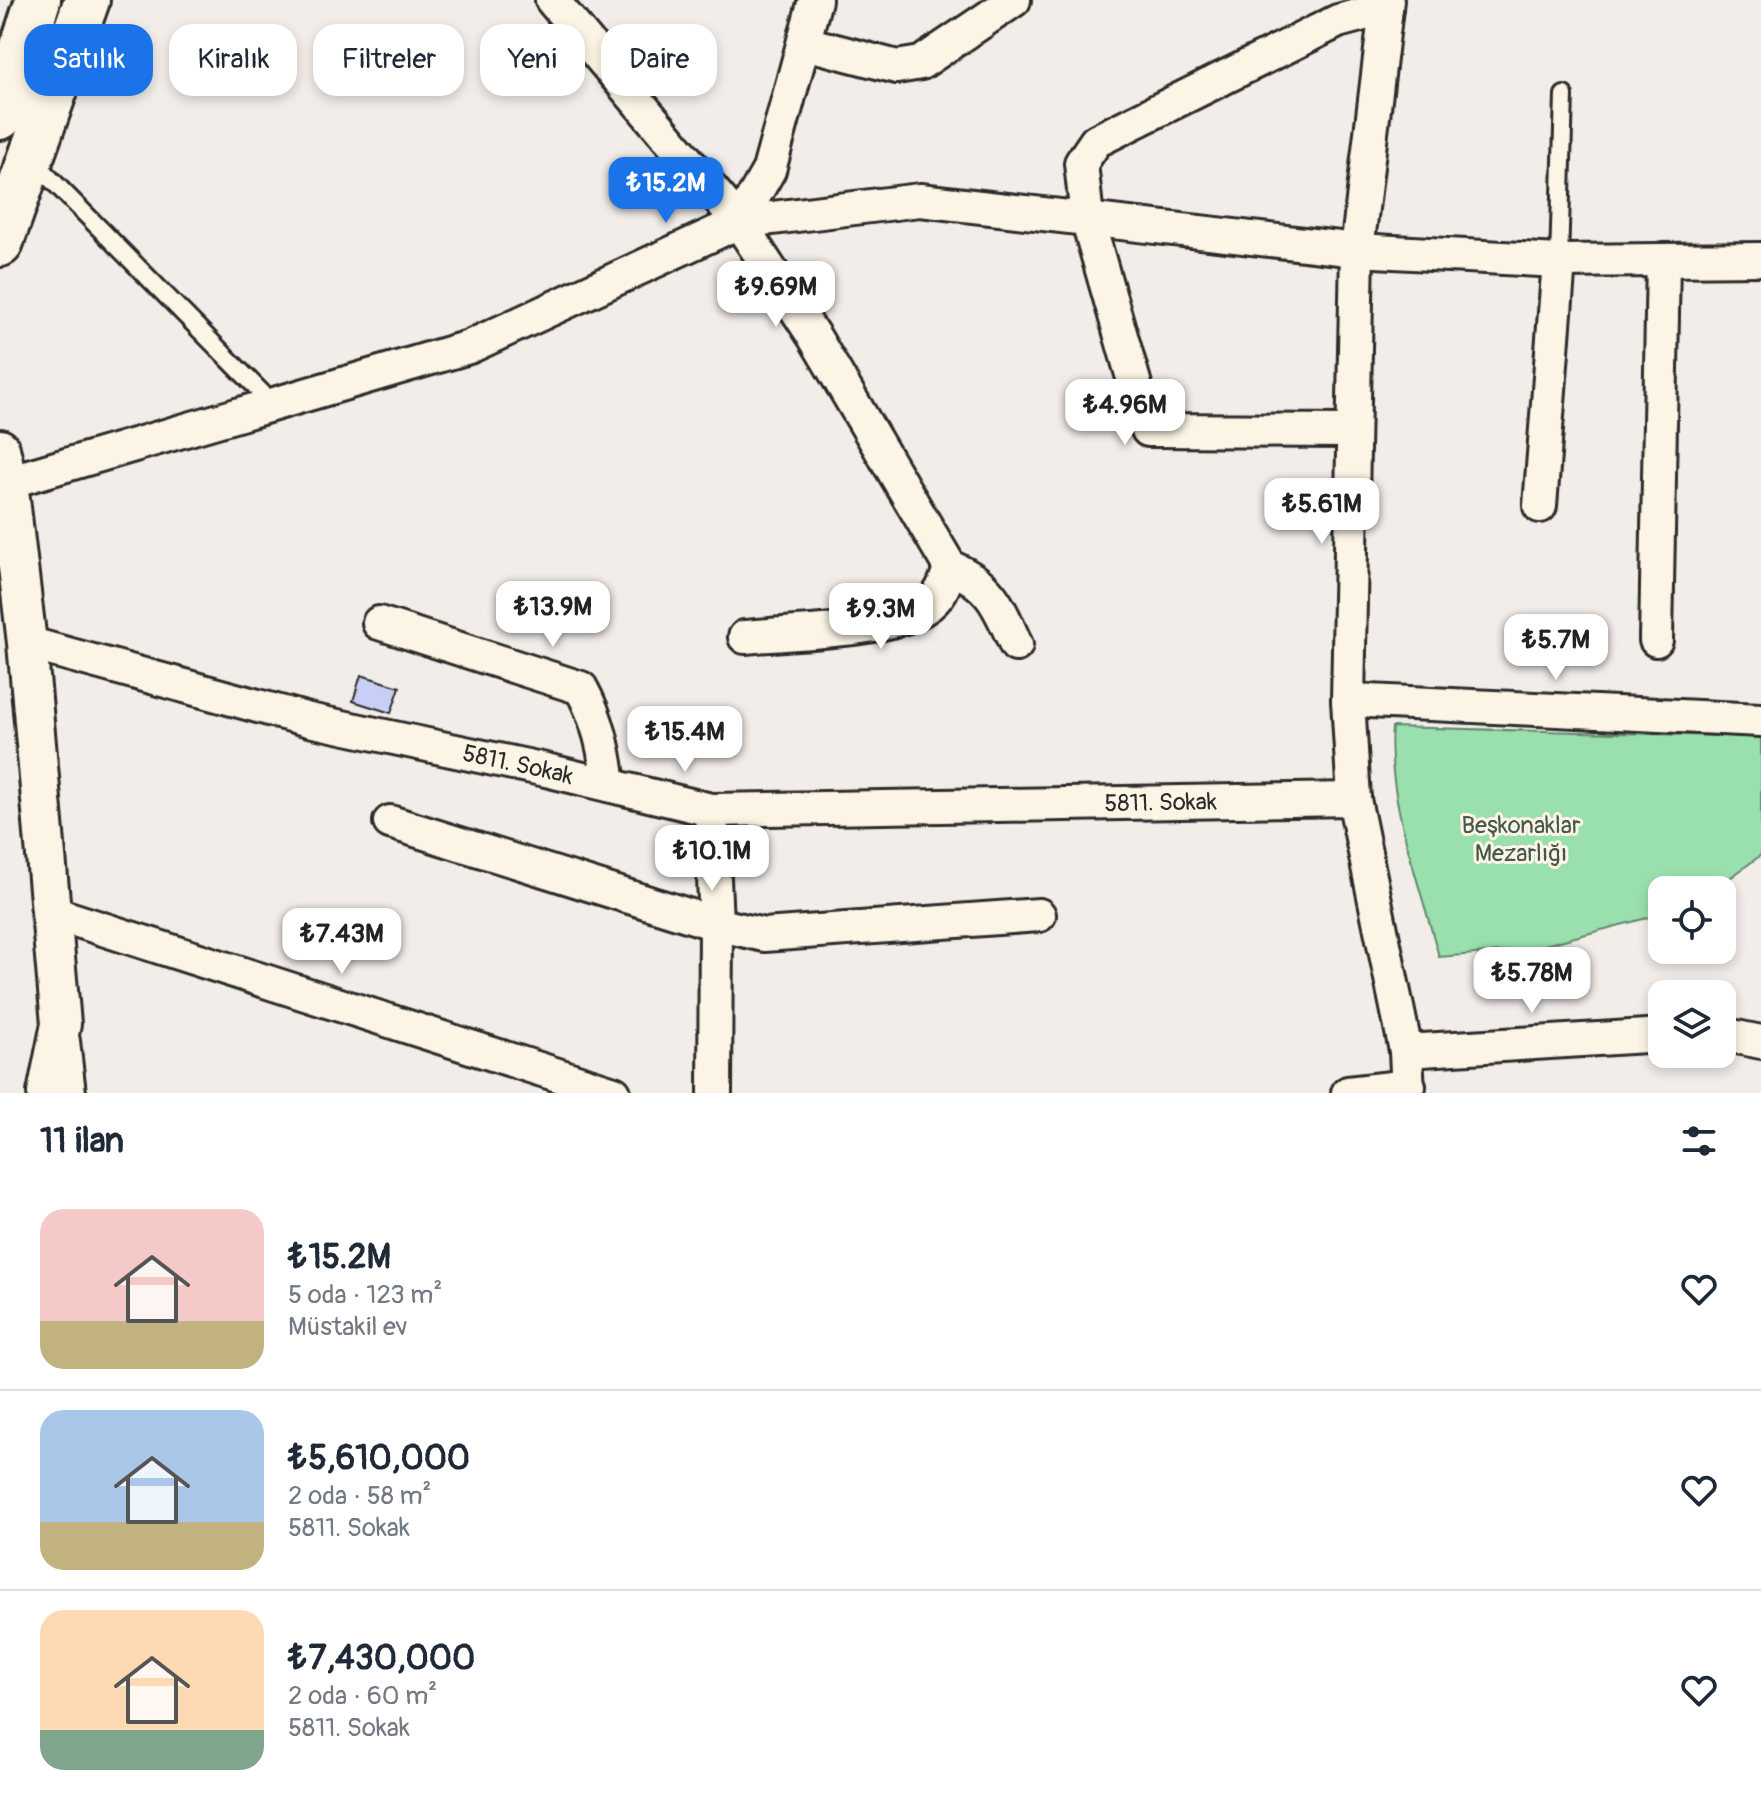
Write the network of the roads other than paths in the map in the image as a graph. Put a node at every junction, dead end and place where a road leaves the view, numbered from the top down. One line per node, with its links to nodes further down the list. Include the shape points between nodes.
1 (38, 0): 9 (main road)
2 (87, 0): 10 (main road)
3 (552, 0): 12 (street)
4 (815, 0): 7 (street)
5 (1014, 0): 7 (street, via 921,63 897,67)
6 (1386, 4): 11 (street, via 1338,21 1096,141 1081,163); 14 (street)
7 (805, 43): 12 (street, via 769,170)
8 (1564, 95): 17 (lane)
9 (0, 117)
10 (30, 159): 13 (main road); 18 (lane)
11 (1087, 218): 12 (street, via 920,200); 14 (street); 19 (street, via 1148,430)
12 (739, 222): 18 (street, via 469,347); 22 (street, via 815,338)
13 (0, 244)
14 (1357, 250): 17 (street); 19 (street)
15 (1761, 259): 16 (street)
16 (1663, 260): 17 (street); 25 (street)
17 (1559, 261): 21 (street)
18 (272, 403): 20 (street)
19 (1352, 431): 28 (street)
20 (4, 465): 26 (street)
21 (1540, 506)
22 (950, 567): 24 (street, via 936,598 900,620); 27 (street, via 976,577 1000,608)
23 (379, 623): 30 (street, via 581,688 593,709)
24 (745, 637)
25 (1656, 640)
26 (27, 643): 30 (street, 5811. Sokak, via 309,720); 34 (street)
27 (1016, 645)
28 (1348, 700): 29 (street); 31 (street)
29 (1761, 720)
30 (609, 785): 32 (street, 5811. Sokak)
31 (1354, 799): 32 (street, 5811. Sokak); 41 (street)
32 (711, 810): 36 (street)
33 (390, 822): 36 (street)
34 (53, 913): 37 (street); 45 (street)
35 (1039, 915): 36 (street, via 764,935)
36 (716, 924): 46 (street)
37 (61, 1024): 43 (street); 44 (street)
38 (1648, 1036): 41 (street)
39 (1736, 1037): 40 (street)
40 (1761, 1042)
41 (1406, 1051): 42 (street)
42 (1408, 1089): 47 (street)
43 (47, 1093)
44 (69, 1093)
45 (614, 1093)
46 (715, 1093)
47 (1348, 1093)

